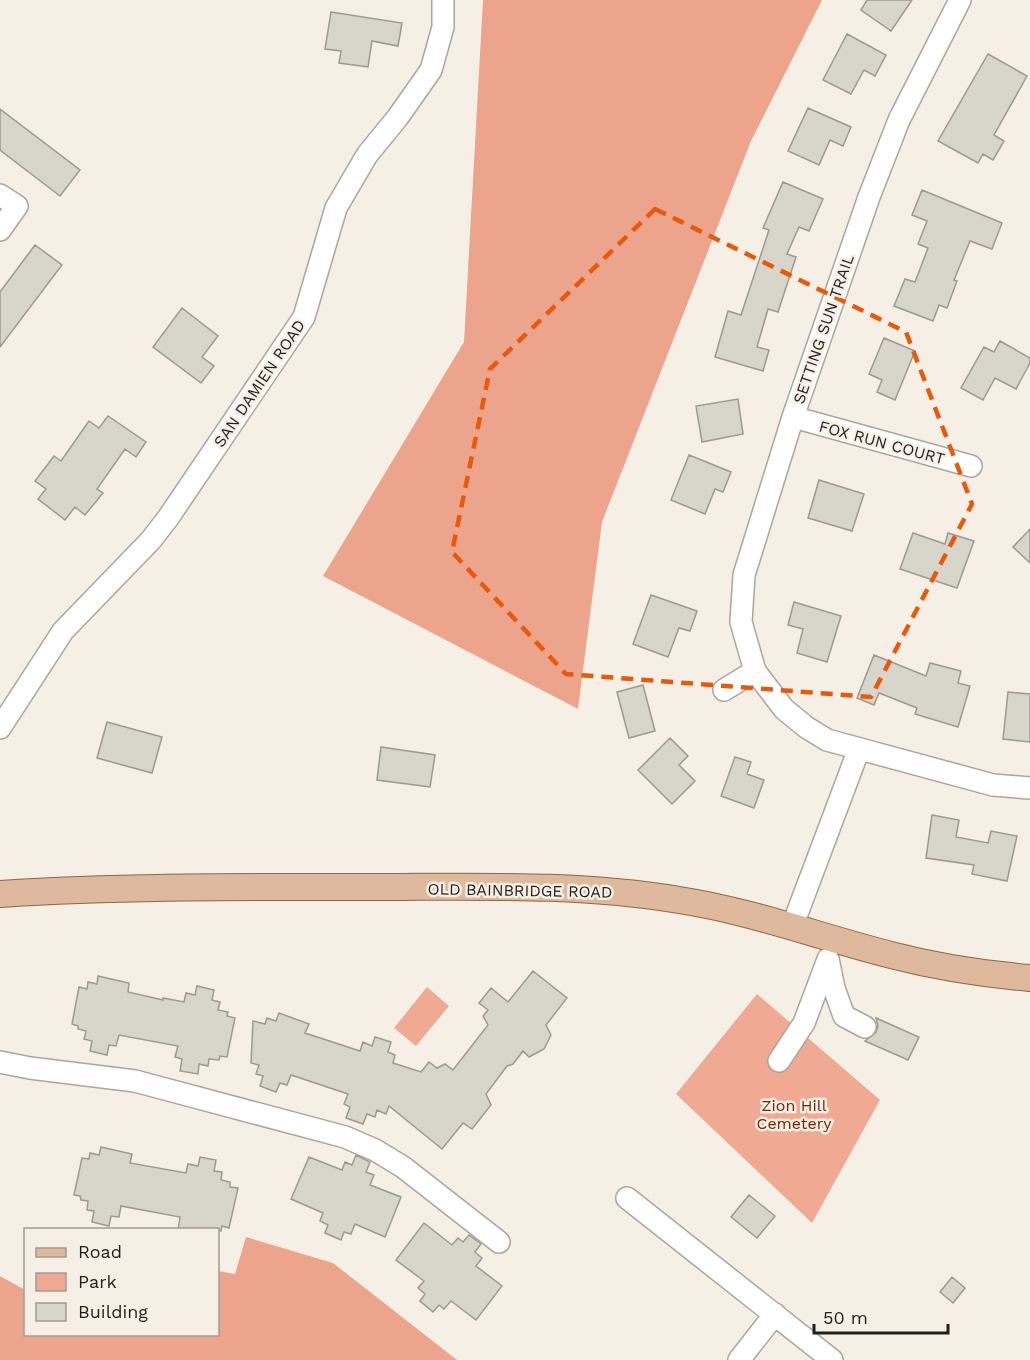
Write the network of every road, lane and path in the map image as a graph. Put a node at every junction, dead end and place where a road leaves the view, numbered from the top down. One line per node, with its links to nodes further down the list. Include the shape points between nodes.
1 (443, 0): 9 (street, SAN DAMIEN ROAD, via 443,27 431,70 367,155 336,208 304,317 168,518 63,631)
2 (960, 0): 5 (street, SETTING SUN TRAIL, via 898,120)
3 (0, 195): 4 (street, via 17,206)
4 (0, 230)
5 (793, 417): 6 (street, FOX RUN COURT); 7 (street, SETTING SUN TRAIL, via 744,575 741,622)
6 (971, 466)
7 (755, 671): 8 (street); 10 (street, SETTING SUN TRAIL, via 784,709 806,727 827,740)
8 (724, 690)
9 (0, 728)
10 (859, 749): 11 (street, SETTING SUN TRAIL, via 993,785); 13 (street)
11 (1030, 788)
12 (0, 894): 13 (main road, OLD BAINBRIDGE ROAD, via 164,887 580,890 680,900)
13 (792, 927): 14 (main road, OLD BAINBRIDGE ROAD)
14 (831, 950): 15 (main road, OLD BAINBRIDGE ROAD, via 891,955 947,968); 16 (street, via 844,1016); 17 (street, via 804,1023)
15 (1030, 978)
16 (865, 1027)
17 (779, 1061)
18 (0, 1062): 20 (street, via 135,1081 345,1137 403,1167)
19 (627, 1197): 21 (street)
20 (499, 1242)
21 (775, 1314): 22 (street); 23 (street)
22 (739, 1360)
23 (832, 1360)

